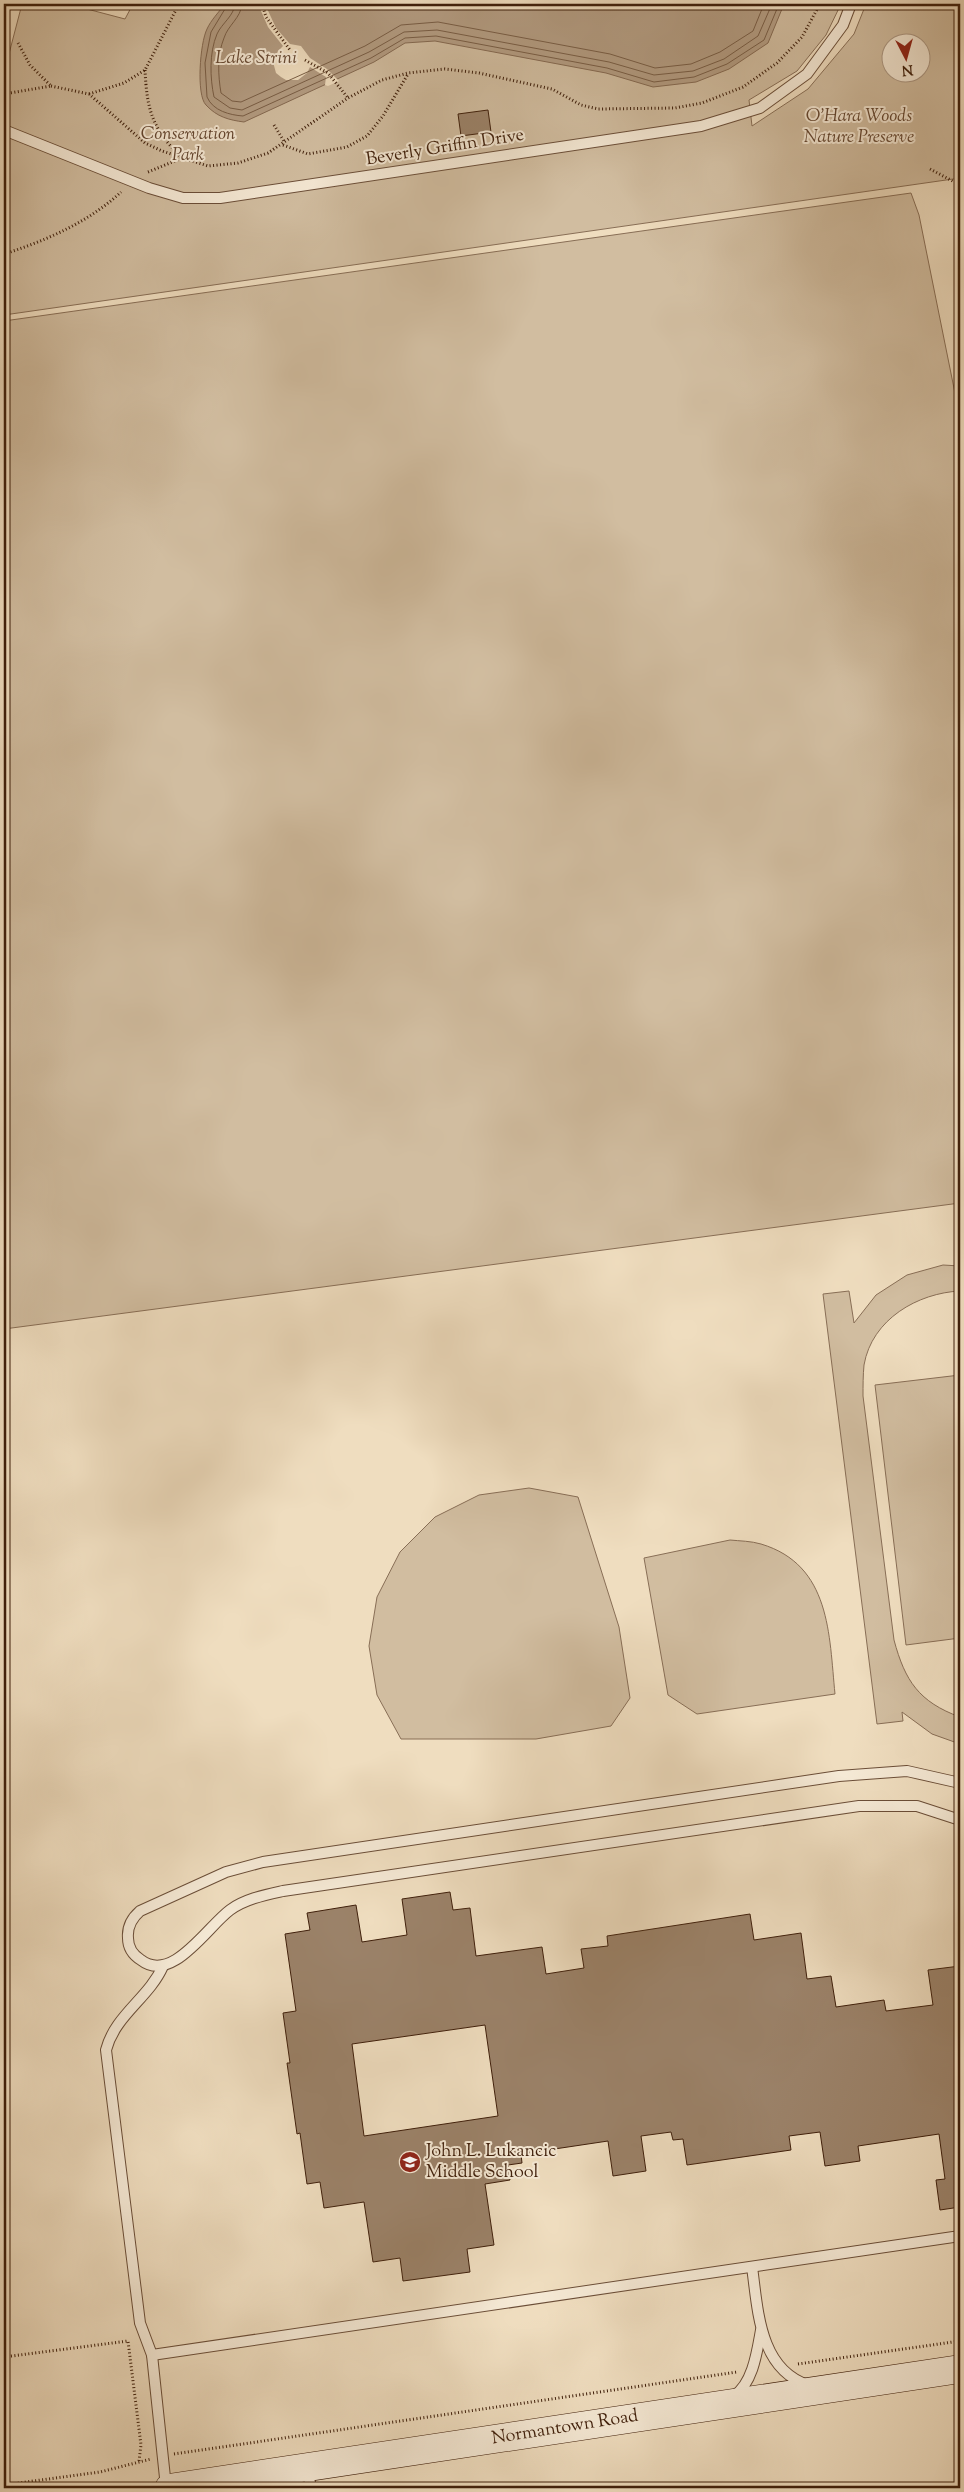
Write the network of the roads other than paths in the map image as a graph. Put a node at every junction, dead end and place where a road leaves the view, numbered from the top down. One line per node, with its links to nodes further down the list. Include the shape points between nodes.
1 (851, 4): 2 (lane, Beverly Griffin Drive, via 843,25 807,74 760,108 701,126 220,198 183,198)
2 (4, 130)
3 (960, 1783): 5 (lane, via 907,1771 839,1776 263,1862 226,1872 140,1911 133,1918 128,1937 134,1955 151,1965)
4 (960, 1820): 5 (lane, via 918,1806 859,1806 283,1891 255,1897 230,1910 176,1961)
5 (163, 1966): 9 (lane, via 157,1980 118,2023 106,2050 140,2323)
6 (960, 2236): 7 (lane)
7 (752, 2267): 8 (lane); 9 (lane)
8 (761, 2329): 11 (lane, via 781,2368 802,2383); 12 (lane, via 751,2372 739,2393)
9 (152, 2355): 14 (lane)
10 (960, 2369): 11 (street, Normantown Road)
11 (822, 2390): 12 (street, Normantown Road)
12 (723, 2404): 13 (street, Normantown Road)
13 (309, 2478): 14 (street, Normantown Road)
14 (168, 2488)

